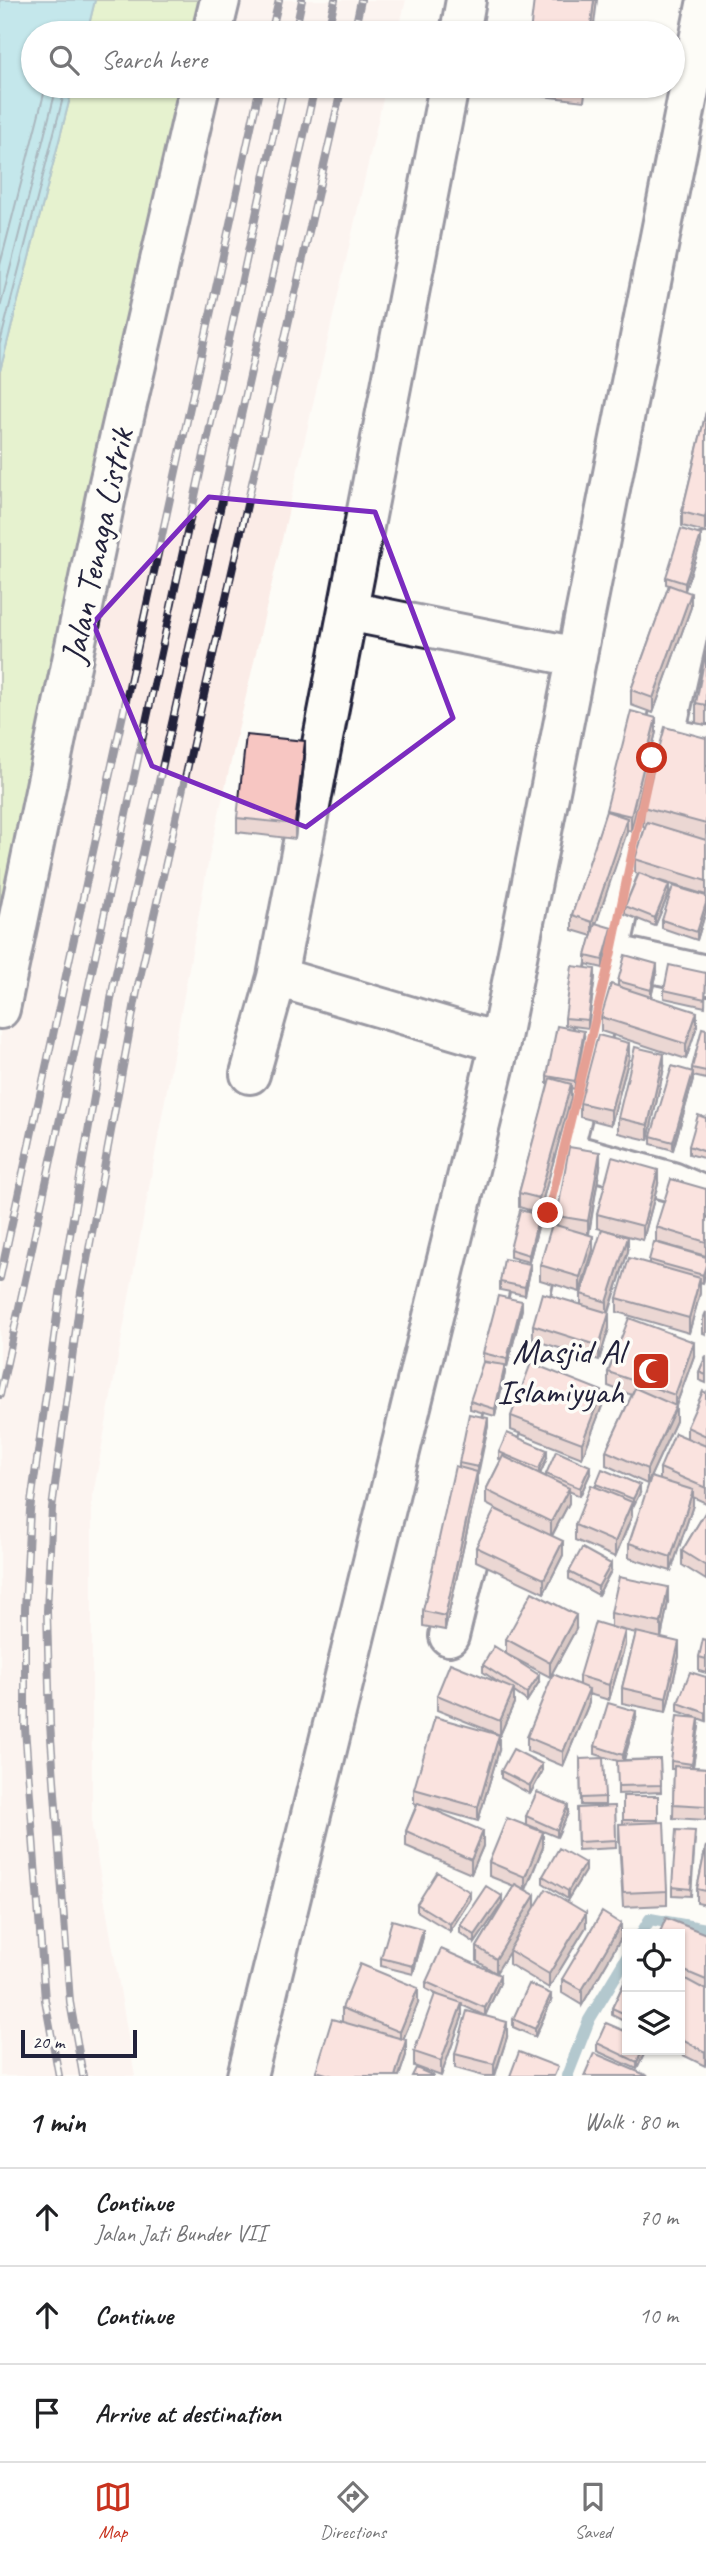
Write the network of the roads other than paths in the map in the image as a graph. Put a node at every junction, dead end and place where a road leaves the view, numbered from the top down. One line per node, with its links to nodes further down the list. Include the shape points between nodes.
1 (220, 0): 4 (street)
2 (466, 0): 5 (street)
3 (706, 5): 10 (street)
4 (215, 21)
5 (462, 21)
6 (197, 98): 16 (street, Jalan Tenaga Listrik, via 106,496)
7 (447, 98): 9 (street)
8 (706, 553): 11 (street)
9 (348, 611): 10 (street); 15 (street)
10 (577, 657): 17 (street)
11 (663, 743): 12 (street, via 675,740); 13 (street, via 652,758)
12 (706, 745)
13 (611, 954): 14 (street); 19 (street)
14 (706, 975)
15 (277, 977): 17 (street); 18 (street)
16 (0, 1009)
17 (500, 1043): 22 (street)
18 (250, 1074)
19 (567, 1137): 20 (street, via 575,1155 672,1182); 21 (street)
20 (706, 1197)
21 (449, 1636)
22 (247, 2076)

